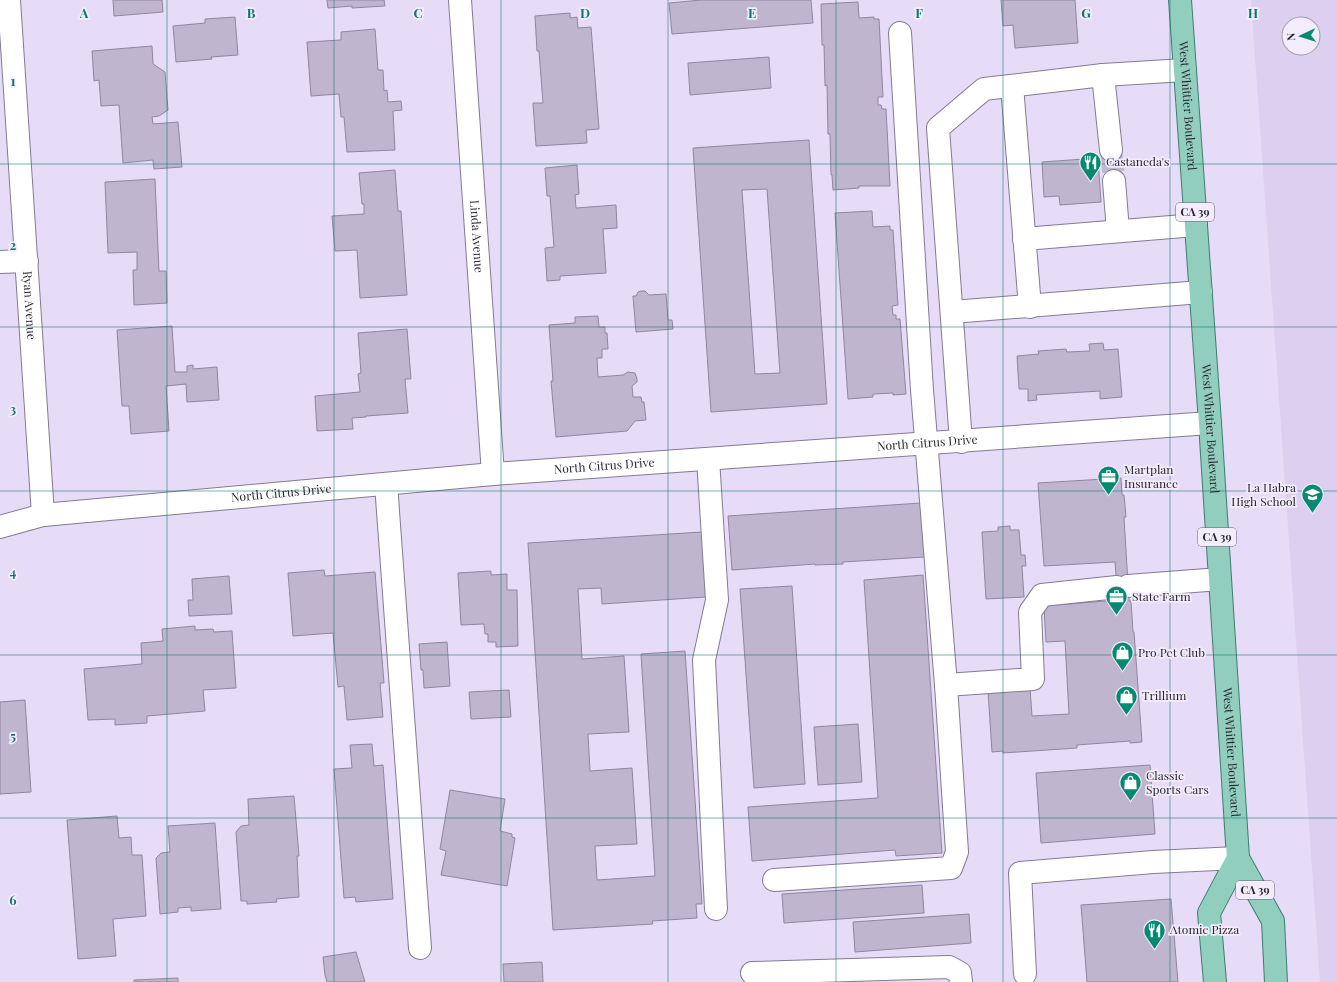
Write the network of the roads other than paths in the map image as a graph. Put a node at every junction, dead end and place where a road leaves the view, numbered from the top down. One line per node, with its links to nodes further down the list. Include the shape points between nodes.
1 (9, 0): 13 (street, Ryan Avenue)
2 (460, 0): 22 (street, Linda Avenue)
3 (1180, 0): 5 (main road, West Whittier Boulevard / CA 39)
4 (900, 33): 20 (street)
5 (1185, 70): 6 (street); 10 (main road, West Whittier Boulevard / CA 39)
6 (1103, 75): 7 (street); 8 (street)
7 (1012, 86): 12 (street); 17 (street, via 984,89 938,128)
8 (1111, 150)
9 (1114, 181): 11 (street)
10 (1196, 225): 11 (street); 15 (main road, West Whittier Boulevard / CA 39)
11 (1118, 231): 12 (street)
12 (1024, 239): 16 (street)
13 (27, 261): 14 (street); 24 (street, Ryan Avenue)
14 (0, 262)
15 (1201, 292): 16 (street); 18 (main road, West Whittier Boulevard / CA 39)
16 (1030, 307): 17 (street)
17 (952, 312): 19 (street)
18 (1210, 423): 19 (street, North Citrus Drive); 26 (main road, West Whittier Boulevard / CA 39)
19 (961, 442): 20 (street, North Citrus Drive)
20 (926, 444): 21 (street, North Citrus Drive); 27 (street)
21 (708, 458): 22 (street, North Citrus Drive); 30 (street, via 717,600 704,660)
22 (492, 474): 23 (street, North Citrus Drive)
23 (386, 484): 24 (street, North Citrus Drive); 31 (street)
24 (43, 515): 25 (street, North Citrus Drive)
25 (0, 527)
26 (1220, 579): 27 (street, via 1042,596 1030,612 1033,679); 28 (main road, West Whittier Boulevard / CA 39)
27 (946, 685): 29 (street, via 957,852 951,868)
28 (1238, 858): 33 (street, via 1020,873); 35 (main road, CA 39, via 1209,913); 36 (main road, West Whittier Boulevard / CA 39, via 1273,921)
29 (774, 880)
30 (716, 909)
31 (420, 948)
32 (752, 973): 34 (street, via 949,967 960,973)
33 (1025, 974)
34 (961, 982)
35 (1214, 982)
36 (1276, 982)

